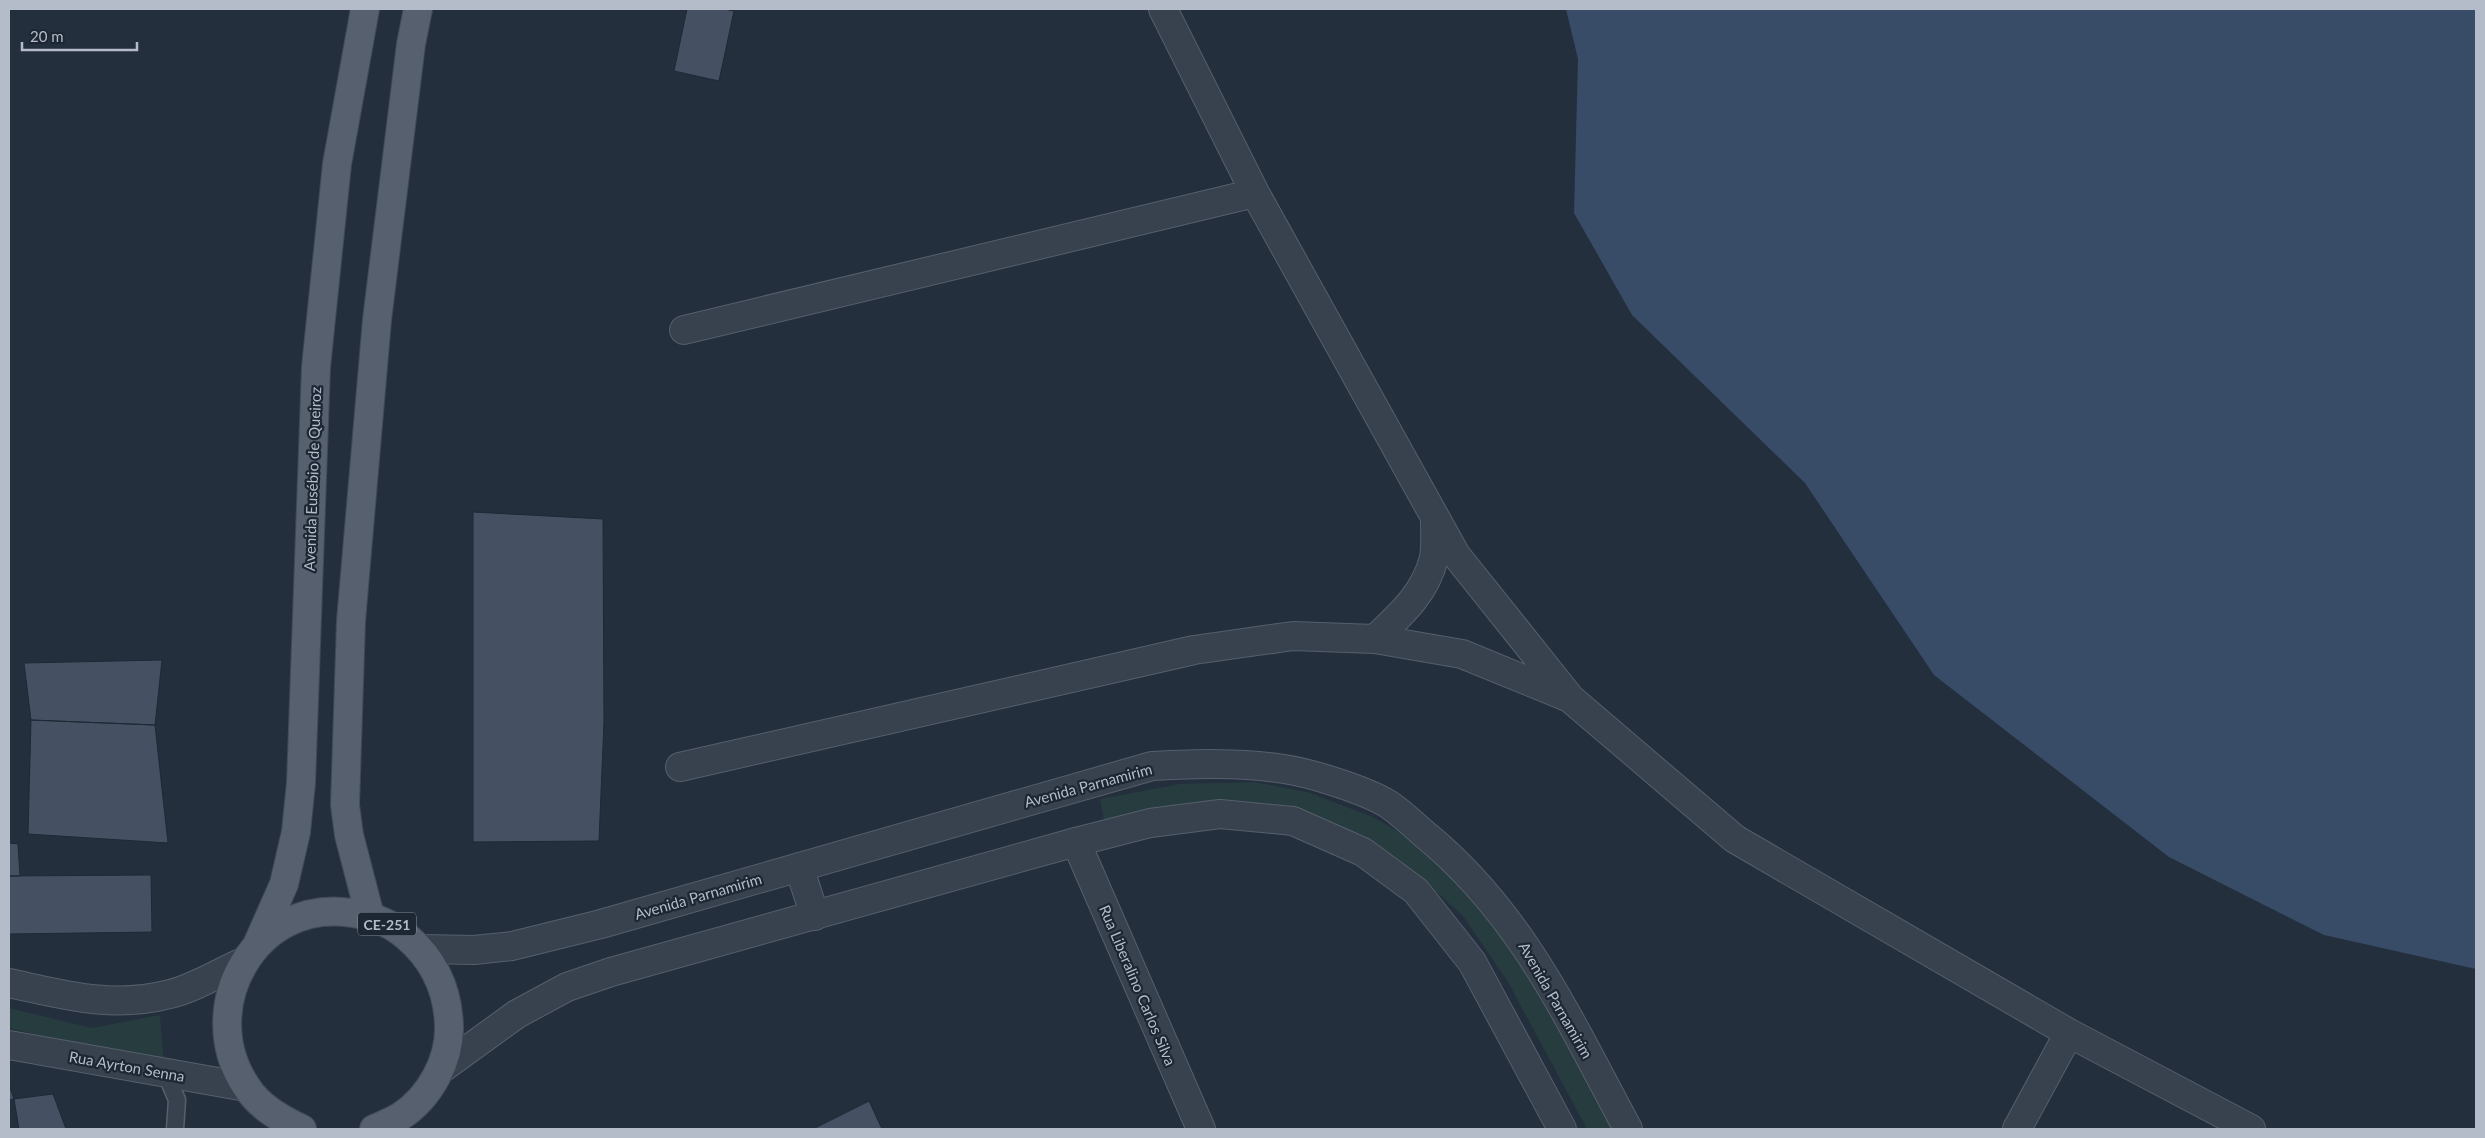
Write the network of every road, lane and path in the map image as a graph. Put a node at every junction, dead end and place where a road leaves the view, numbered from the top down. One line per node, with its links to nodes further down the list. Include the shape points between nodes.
1 (365, 9): 15 (main road, Avenida Eusébio de Queiroz, via 337,164 316,367 301,783 296,832 284,884)
2 (418, 9): 12 (main road, via 377,320 351,621 345,805 349,835)
3 (1163, 9): 4 (street)
4 (1255, 193): 5 (street); 6 (street)
5 (684, 330)
6 (1435, 519): 7 (street, via 1434,557 1424,586 1408,608); 8 (street, via 1456,555)
7 (1375, 639): 8 (street, via 1462,654); 9 (street, via 1293,636 1194,650)
8 (1571, 699): 17 (street, via 1735,839)
9 (680, 767)
10 (1076, 842): 13 (street); 27 (street, Rua Liberalino Carlos Silva); 28 (street, via 1150,823 1220,814 1292,822 1364,852 1416,891 1472,962)
11 (799, 867): 13 (street); 14 (street, Avenida Parnamirim, via 512,946 474,950); 29 (street, Avenida Parnamirim, via 1152,766 1223,763 1285,769 1331,781 1388,804 1444,850 1487,893 1556,993)
12 (370, 916): 14 (main road, CE-251, via 398,929); 15 (main road, CE-251, via 340,911 309,915 281,926)
13 (815, 916): 19 (street, via 567,987 517,1014)
14 (422, 949): 19 (main road, CE-251, via 439,976 448,1006 449,1038)
15 (250, 954): 16 (street, via 172,994 134,1001 88,1000); 21 (main road, CE-251, via 230,993 226,1025 232,1057)
16 (9, 983)
17 (2069, 1033): 30 (street); 31 (street)
18 (9, 1045): 20 (street, Rua Ayrton Senna)
19 (441, 1068): 23 (main road, CE-251)
20 (166, 1074): 21 (street, Rua Ayrton Senna); 24 (lane, via 177,1100)
21 (246, 1087): 22 (main road, CE-251)
22 (278, 1122): 25 (main road, CE-251)
23 (401, 1122): 26 (main road, CE-251)
24 (176, 1129)
25 (302, 1129)
26 (374, 1129)
27 (1201, 1129)
28 (1562, 1129)
29 (1628, 1129)
30 (2017, 1129)
31 (2251, 1129)

